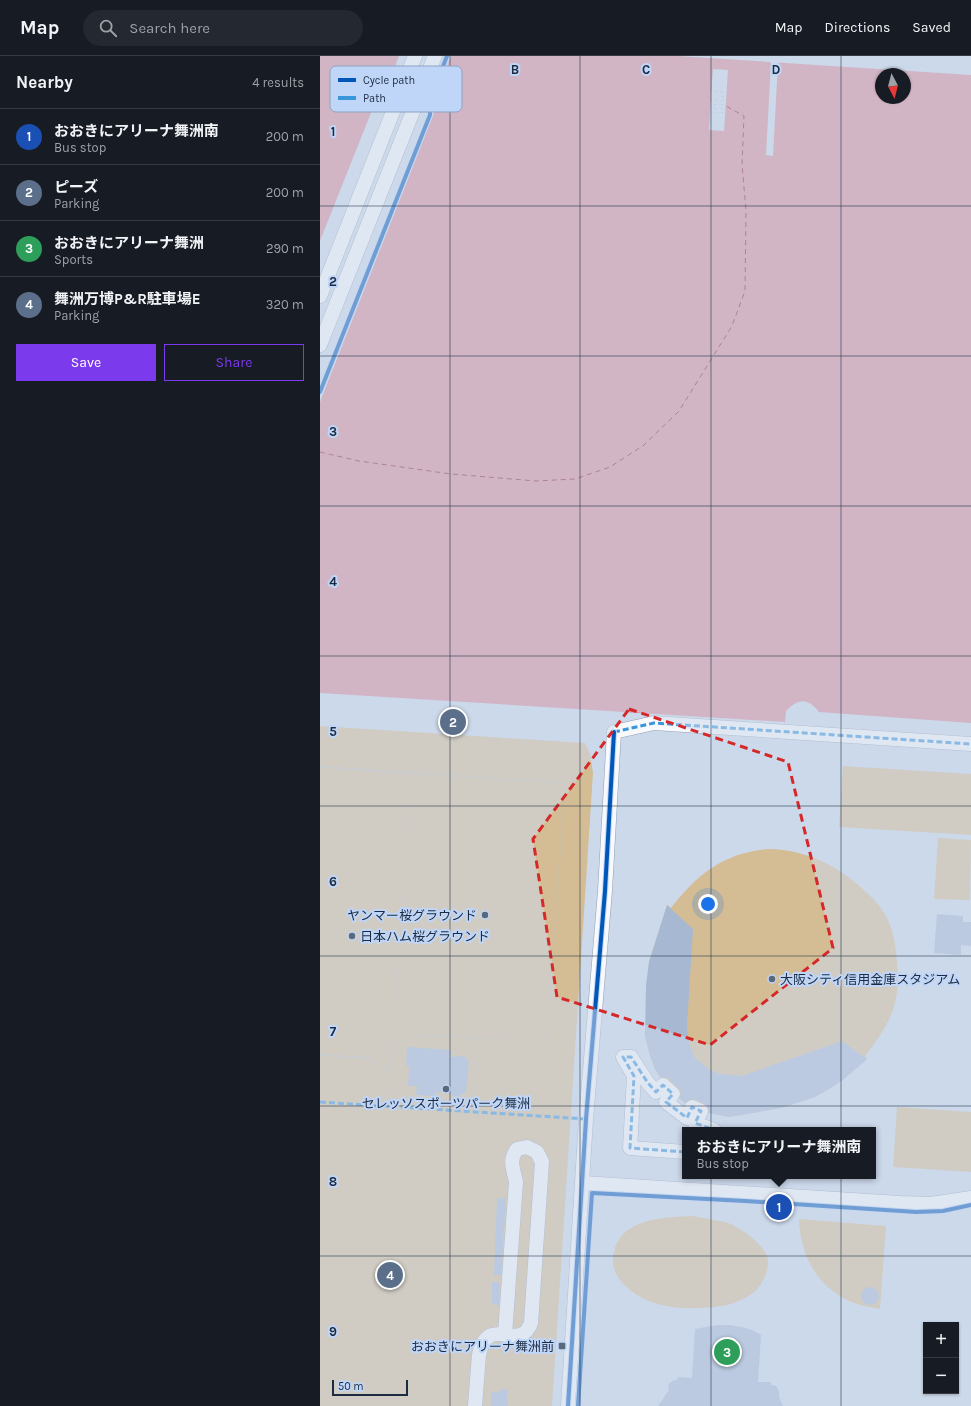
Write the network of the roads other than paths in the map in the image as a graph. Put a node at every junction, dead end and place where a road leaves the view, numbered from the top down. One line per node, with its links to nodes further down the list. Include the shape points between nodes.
1 (415, 56): 3 (street)
2 (435, 56): 4 (street)
3 (411, 66)
4 (431, 66)
5 (393, 112): 7 (street)
6 (413, 112): 8 (street)
7 (320, 296)
8 (320, 345)
9 (971, 744): 12 (street, via 654,723 614,732)
10 (706, 1127): 11 (street, via 695,1123 700,1111 692,1107 687,1118 666,1102 673,1094 663,1085 656,1092 631,1057 623,1057 634,1076 630,1148)
11 (682, 1152)
12 (583, 1183): 13 (street, via 899,1203 930,1204); 16 (street)
13 (971, 1198)
14 (505, 1334): 14 (street, via 516,1182 512,1159 516,1149 526,1147 537,1152 542,1162 531,1322 527,1332 522,1335 517,1337); 15 (street, via 489,1337 481,1348)
15 (475, 1406)
16 (568, 1406)

